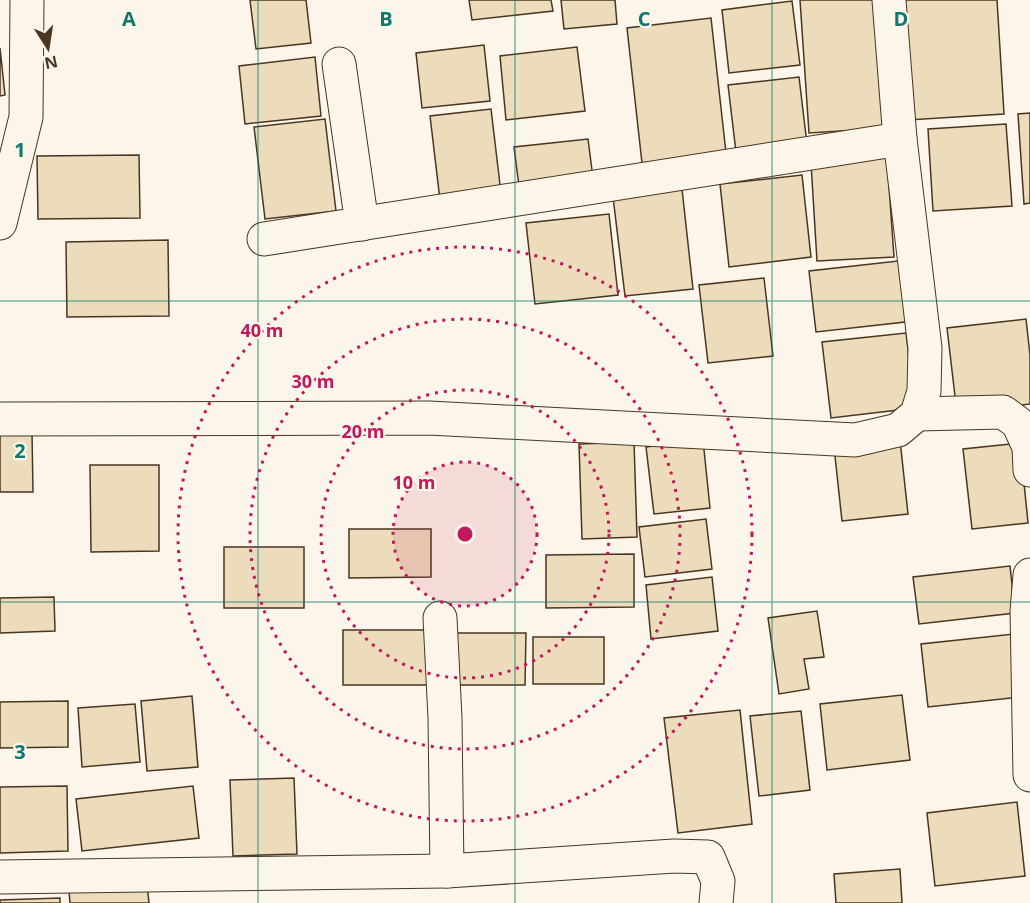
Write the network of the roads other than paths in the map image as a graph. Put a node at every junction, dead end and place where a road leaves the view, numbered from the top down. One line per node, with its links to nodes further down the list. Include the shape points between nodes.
1 (27, 0): 5 (street, via 26,117)
2 (889, 0): 4 (street)
3 (339, 64): 6 (street)
4 (900, 139): 6 (street); 8 (street, via 925,348 924,391)
5 (0, 223)
6 (362, 224): 7 (street)
7 (264, 239)
8 (917, 414): 9 (street, via 898,430 855,440 429,418); 10 (street, via 1003,412 1018,423 1029,447)
9 (0, 419)
10 (1030, 470)
11 (1030, 575): 13 (street)
12 (440, 618): 14 (street)
13 (1030, 775)
14 (447, 871): 15 (street); 16 (street, via 708,857 718,881)
15 (0, 878)
16 (716, 903)

